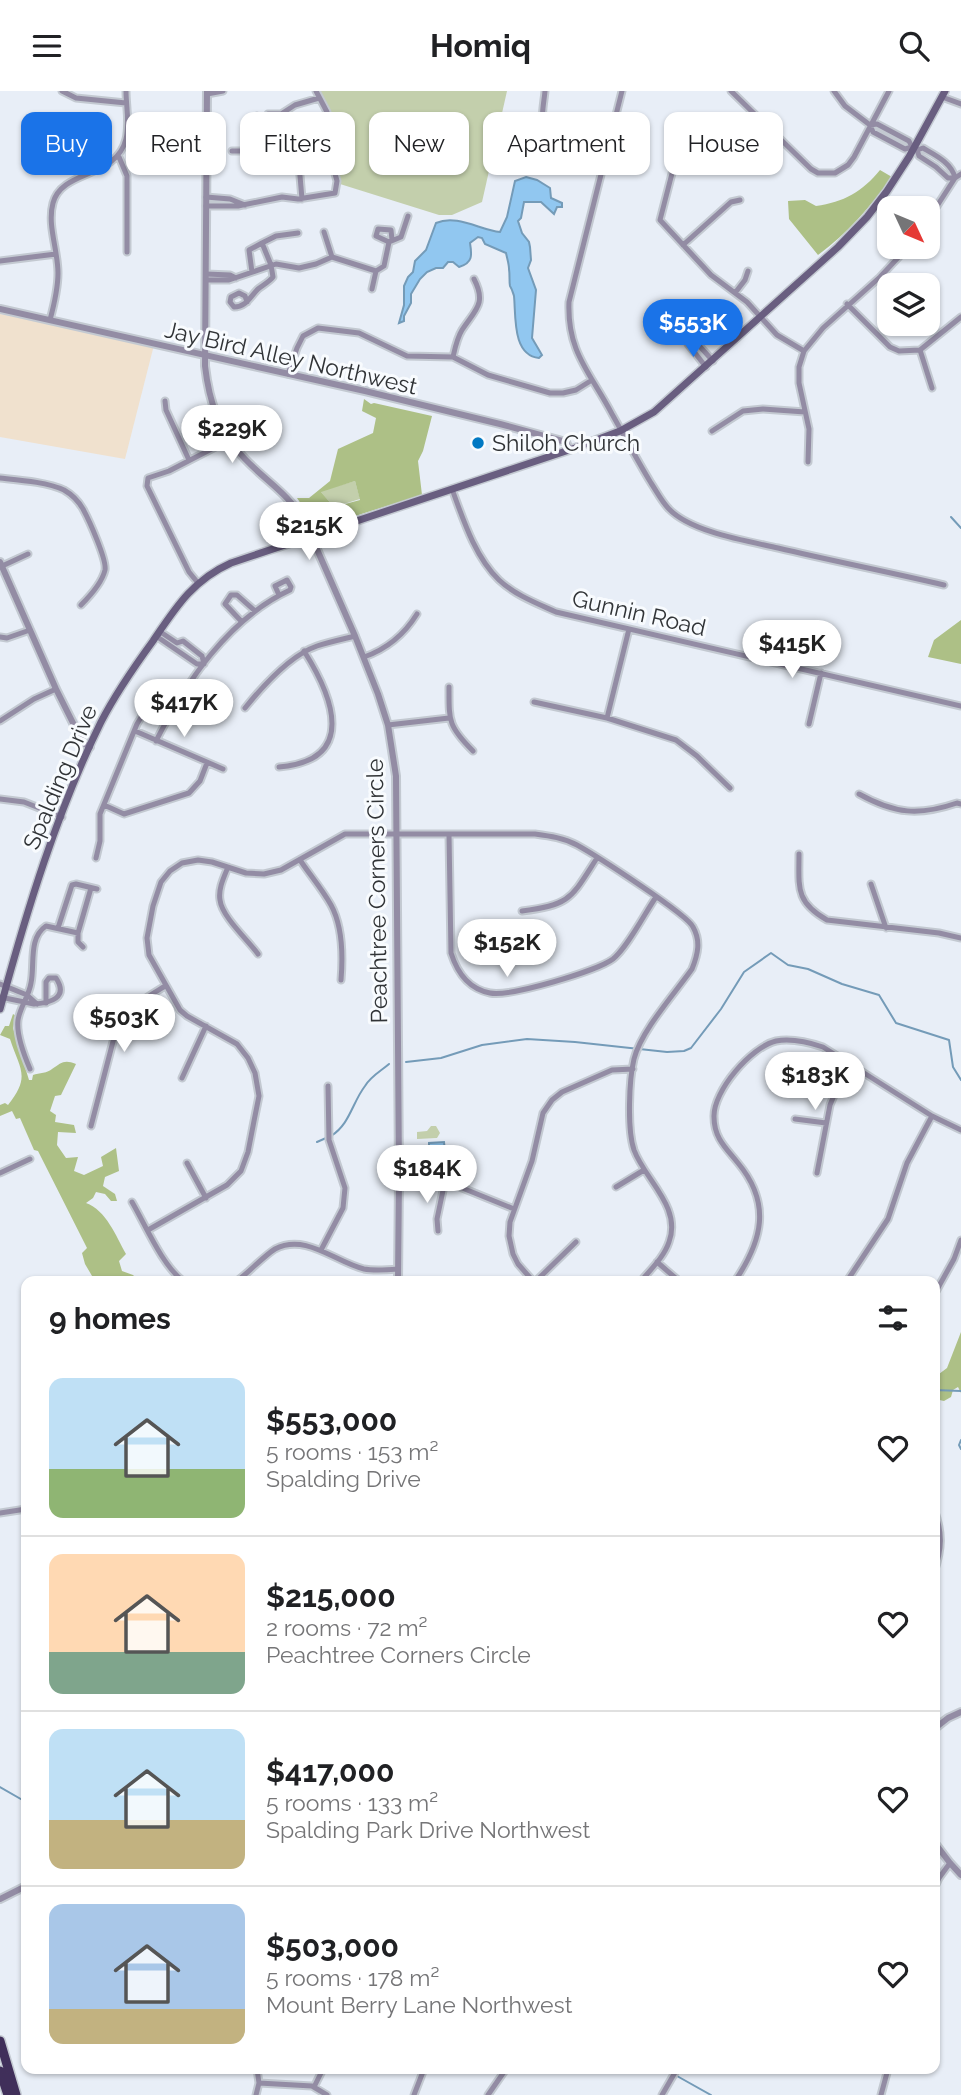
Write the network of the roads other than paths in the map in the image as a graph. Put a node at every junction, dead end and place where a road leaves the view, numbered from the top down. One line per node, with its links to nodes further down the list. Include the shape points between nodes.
1 (62, 91): 13 (street, via 76,98)
2 (126, 91): 13 (street)
3 (223, 91): 10 (street)
4 (316, 91): 12 (street)
5 (545, 91): 16 (street)
6 (622, 91): 17 (street)
7 (731, 91): 18 (street, via 818,173 835,173 848,165)
8 (834, 91): 18 (street)
9 (889, 91): 18 (street)
10 (207, 93): 29 (street, Peachtree Corners Circle)
11 (943, 94): 14 (street); 21 (main road, Spalding Drive)
12 (319, 98): 15 (street); 30 (street, via 329,123 335,193)
13 (127, 103): 24 (street, via 127,137)
14 (961, 104)
15 (284, 112)
16 (543, 112)
17 (616, 112)
18 (870, 125): 19 (street); 20 (street, via 873,132)
19 (894, 132): 20 (street); 21 (street)
20 (890, 141): 21 (street)
21 (914, 148): 28 (street, via 941,159); 57 (main road, Spalding Drive, via 867,217)
22 (232, 151): 23 (street)
23 (240, 151)
24 (119, 157): 40 (street, via 127,176); 41 (street, via 67,184 53,201)
25 (300, 175): 30 (street)
26 (600, 175): 68 (street, via 569,313 573,344)
27 (672, 175): 39 (street, via 660,220)
28 (958, 176): 32 (street)
29 (206, 197): 33 (street); 34 (street, Peachtree Corners Circle)
30 (302, 199): 33 (street, via 282,197)
31 (740, 200): 39 (street, via 731,202)
32 (940, 202)
33 (245, 205): 34 (street)
34 (206, 207): 49 (street, Peachtree Corners Circle)
35 (408, 216): 46 (street, via 401,237 391,241 384,266)
36 (324, 232): 42 (street)
37 (298, 233): 38 (street)
38 (261, 243): 45 (street); 48 (street, via 249,250)
39 (683, 245): 52 (street)
40 (127, 252)
41 (56, 254): 44 (street); 59 (street, via 56,296)
42 (332, 257): 45 (street, via 299,268); 46 (street)
43 (897, 259): 54 (street)
44 (0, 261)
45 (271, 265): 48 (street); 53 (street, via 273,277)
46 (376, 271): 51 (street)
47 (748, 271): 52 (street)
48 (252, 272): 49 (street, via 236,278)
49 (206, 277): 63 (street, Peachtree Corners Circle)
50 (474, 279): 64 (street, via 480,304 459,336)
51 (372, 289)
52 (736, 293): 57 (street)
53 (247, 302)
54 (847, 304): 61 (street, via 890,347); 62 (street)
55 (0, 309): 59 (street, Jay Bird Alley Northwest)
56 (689, 313): 60 (street, via 694,320)
57 (760, 317): 62 (street, via 777,335); 65 (main road, Spalding Drive)
58 (961, 317): 61 (street)
59 (50, 320): 63 (street, Jay Bird Alley Northwest)
60 (691, 334): 65 (street); 66 (street, via 688,344)
61 (920, 350): 69 (street)
62 (804, 351): 71 (street, via 799,383)
63 (205, 356): 67 (street, Jay Bird Alley Northwest); 74 (street, Peachtree Corners Circle, via 214,411)
64 (453, 357): 67 (street, via 407,356 359,333 318,328 303,335); 68 (street, via 488,375 550,393 576,390)
65 (713, 361): 66 (main road, Spalding Drive)
66 (706, 367): 72 (main road, Spalding Drive, via 654,412)
67 (288, 374): 75 (street, Jay Bird Alley Northwest, via 500,424 566,442)
68 (592, 380): 72 (street)
69 (932, 388)
70 (165, 401): 76 (street)
71 (805, 412): 73 (street, via 743,411); 77 (street)
72 (620, 431): 75 (main road, Spalding Drive); 84 (street, via 667,508 683,521 734,538)
73 (712, 431)
74 (229, 440): 76 (street); 80 (street, Peachtree Corners Circle, via 295,505)
75 (569, 449): 79 (main road, Spalding Drive)
76 (189, 460): 83 (street, via 148,478 147,486)
77 (808, 462)
78 (0, 478): 86 (street, via 61,489 82,508 106,566)
79 (452, 489): 80 (main road, Spalding Drive); 90 (street, Gunnin Road, via 475,543 500,581 556,612)
80 (312, 536): 83 (main road, Spalding Drive, via 231,563); 93 (street, Peachtree Corners Circle)
81 (28, 554): 82 (street)
82 (1, 565): 91 (street)
83 (198, 583): 92 (main road, Spalding Drive)
84 (944, 585)
85 (279, 595): 87 (street)
86 (81, 605)
87 (255, 611): 89 (street); 89 (street, via 237,595 231,596 225,604)
88 (417, 614): 97 (street, via 393,642)
89 (242, 622): 98 (street)
90 (629, 629): 99 (street, Gunnin Road); 107 (street)
91 (30, 630): 94 (street, via 7,639); 101 (street)
92 (158, 633): 95 (street, via 159,638); 113 (main road, Spalding Drive)
93 (355, 636): 96 (street); 97 (street, Peachtree Corners Circle)
94 (0, 637)
95 (175, 645): 98 (street, via 197,664); 98 (street, via 183,641 202,656)
96 (304, 652): 105 (street); 116 (street, via 322,683 333,734 316,756)
97 (364, 657): 110 (street, Peachtree Corners Circle)
98 (204, 664): 112 (street)
99 (821, 673): 104 (street, Gunnin Road); 109 (street)
100 (449, 687): 106 (street)
101 (56, 689): 108 (street); 113 (street, via 83,743)
102 (154, 696): 111 (street)
103 (534, 702): 107 (street)
104 (961, 706)
105 (245, 708)
106 (449, 718): 110 (street); 114 (street)
107 (607, 718): 118 (street, via 676,740)
108 (0, 721)
109 (809, 724)
110 (387, 725): 124 (street, Peachtree Corners Circle, via 396,776)
111 (135, 731): 112 (street); 122 (street)
112 (156, 741): 115 (street)
113 (90, 747): 123 (main road, Spalding Drive)
114 (473, 751)
115 (206, 763): 117 (street); 122 (street, via 200,781 189,793 124,814)
116 (279, 767)
117 (223, 769)
118 (730, 788)
119 (859, 794): 121 (street, via 905,811 934,811)
120 (0, 799): 123 (street)
121 (961, 804)
122 (104, 805): 127 (street)
123 (62, 817): 141 (main road, Spalding Drive)
124 (396, 834): 125 (street); 129 (street, via 345,834); 165 (street, Peachtree Corners Circle)
125 (449, 835): 128 (street, via 546,835 576,844); 132 (street, via 451,953 465,979 489,993 522,990 596,969 615,958)
126 (799, 854): 135 (street, via 801,896 816,913 827,920)
127 (96, 858)
128 (597, 859): 132 (street); 133 (street, via 574,893 559,905)
129 (300, 860): 130 (street, via 264,874); 140 (street, via 337,920)
130 (228, 867): 139 (street, via 220,900 226,915); 142 (street, via 198,860 182,863 161,883 147,938 149,955)
131 (871, 884): 135 (street)
132 (656, 897): 152 (street, via 692,925 697,956 643,1039)
133 (522, 911)
134 (58, 928): 136 (street); 136 (street, via 76,884 94,889); 143 (street, via 46,926 40,932)
135 (886, 928): 137 (street)
136 (78, 933): 138 (street)
137 (961, 938)
138 (83, 947)
139 (258, 954)
140 (341, 980)
141 (3, 986): 143 (street); 144 (main road, Spalding Drive)
142 (165, 986): 149 (street, via 180,1010); 158 (street, via 136,1004 116,1030)
143 (27, 995): 145 (street); 147 (street)
144 (2, 997): 145 (street); 148 (main road, Spalding Drive)
145 (25, 1003): 147 (street); 151 (street, via 18,1021)
146 (46, 1003): 146 (street, via 61,993 56,978 46,982); 147 (street)
147 (37, 1004)
148 (0, 1009)
149 (206, 1026): 153 (street); 168 (street, via 237,1044 248,1058 258,1096 241,1171)
150 (852, 1066): 155 (street); 157 (street, via 835,1093); 185 (street, via 807,1041 775,1042 750,1057 722,1089 714,1110 716,1134 749,1179 759,1211 752,1254)
151 (30, 1069)
152 (633, 1069): 162 (street, via 630,1134); 170 (street, via 612,1070 552,1100 543,1113 533,1161)
153 (182, 1078)
154 (328, 1086): 175 (street, via 329,1140 345,1188 343,1208)
155 (932, 1117): 159 (street); 186 (street, via 907,1163 888,1219)
156 (795, 1119): 157 (street)
157 (825, 1123): 164 (street)
158 (91, 1126)
159 (961, 1130)
160 (30, 1159): 163 (street)
161 (187, 1163): 168 (street)
162 (644, 1170): 167 (street); 176 (street, via 671,1213 669,1243)
163 (0, 1173)
164 (817, 1173)
165 (399, 1177): 166 (street); 177 (street, Peachtree Corners Circle)
166 (445, 1181): 170 (street); 172 (street)
167 (616, 1187)
168 (206, 1198): 171 (street)
169 (131, 1202): 171 (street)
170 (514, 1209): 181 (street, via 509,1236 513,1254)
171 (148, 1230): 178 (street)
172 (438, 1231)
173 (961, 1240): 187 (street)
174 (576, 1242): 182 (street)
175 (321, 1250): 177 (street, via 365,1269); 179 (street, via 300,1244 284,1246)
176 (657, 1262): 183 (street); 184 (street)
177 (398, 1269): 180 (street, Peachtree Corners Circle)
178 (176, 1276)
179 (243, 1276)
180 (398, 1276)
181 (530, 1276)
182 (540, 1276)
183 (645, 1276)
184 (673, 1276)
185 (738, 1276)
186 (850, 1276)
187 (940, 1284)
188 (21, 1510): 189 (street)
189 (0, 1513)
190 (940, 1527): 191 (street)
191 (940, 1554)
192 (961, 1712): 193 (street)
193 (940, 1724)
194 (940, 1850): 195 (street)
195 (950, 1863): 196 (street); 197 (street)
196 (961, 1875)
197 (940, 1877)
198 (21, 1889): 199 (street)
199 (0, 1899)
200 (0, 2041): 213 (highway)
201 (0, 2071): 212 (highway)
202 (258, 2074): 208 (street)
203 (320, 2074): 209 (street)
204 (422, 2074): 216 (street)
205 (503, 2074): 217 (street)
206 (674, 2074): 218 (street)
207 (887, 2074): 219 (street)
208 (259, 2083): 209 (street); 214 (street)
209 (314, 2087): 215 (street)
210 (0, 2089): 211 (highway)
211 (2, 2095)
212 (8, 2095)
213 (16, 2095)
214 (256, 2095)
215 (327, 2095)
216 (414, 2095)
217 (488, 2095)
218 (662, 2095)
219 (881, 2095)

